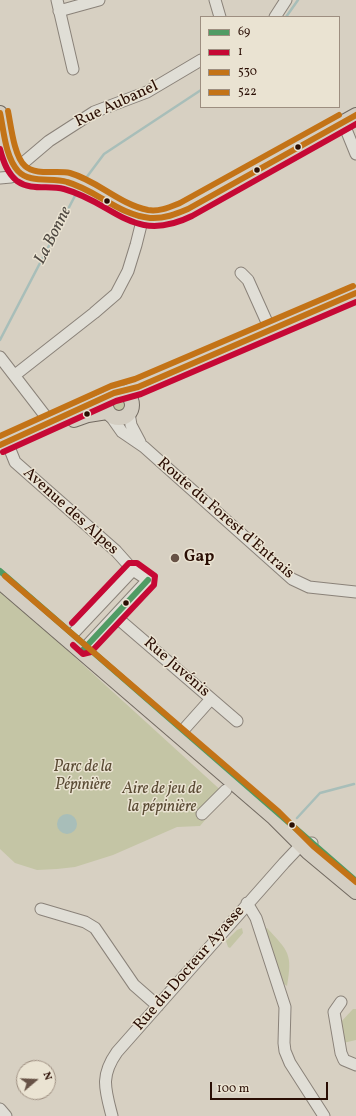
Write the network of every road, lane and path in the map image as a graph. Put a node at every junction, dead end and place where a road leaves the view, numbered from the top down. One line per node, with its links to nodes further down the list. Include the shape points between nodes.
1 (99, 0): 4 (street)
2 (215, 0): 5 (street)
3 (286, 0): 6 (street)
4 (58, 5): 8 (street)
5 (220, 16)
6 (276, 16)
7 (200, 61): 13 (street, Rue Aubanel, via 147,92 94,112 49,141)
8 (73, 69)
9 (0, 113): 13 (main road)
10 (356, 115): 11 (main road)
11 (343, 122): 12 (street); 15 (main road, via 184,210 163,218)
12 (356, 154)
13 (18, 171): 14 (street, via 11,177); 15 (main road, via 31,178 66,181 84,187)
14 (0, 178)
15 (143, 217): 20 (street, via 128,271 116,294)
16 (241, 273): 18 (street, via 248,280)
17 (356, 292): 18 (main road)
18 (270, 330): 22 (main road, via 152,380)
19 (0, 357): 20 (street)
20 (15, 375): 24 (street)
21 (108, 398): 22 (main road, via 114,393); 23 (main road, via 105,406); 24 (main road)
22 (128, 402): 23 (main road, via 117,418); 26 (street, Route du Forest d'Entrais, via 133,431)
23 (108, 414): 25 (main road, via 80,418); 26 (street, Route du Forest d'Entrais, via 122,432)
24 (50, 422): 25 (main road)
25 (6, 445): 27 (street, Avenue des Alpes, via 15,462 116,551)
26 (144, 447): 30 (street, Route du Forest d'Entrais, via 292,579 313,588)
27 (133, 570): 31 (street, Avenue des Alpes, via 148,580); 32 (street)
28 (0, 571): 32 (main road)
29 (0, 582): 32 (main road)
30 (356, 592)
31 (115, 616): 33 (street); 34 (street, Rue Juvénis)
32 (70, 637): 33 (main road)
33 (84, 648): 36 (main road)
34 (211, 699): 35 (street, Rue Juvénis); 36 (street)
35 (237, 721)
36 (181, 733): 39 (main road, via 274,818)
37 (226, 790): 38 (street)
38 (202, 814)
39 (307, 844): 40 (main road); 41 (main road); 42 (street, Rue du Docteur Ayasse)
40 (356, 881)
41 (356, 892)
42 (249, 900): 45 (street, Rue du Docteur Ayasse); 50 (street, via 285,1007 285,1051)
43 (41, 909): 45 (street, via 85,922 95,928 134,985)
44 (342, 1002): 46 (street, via 334,1012 341,1053 344,1060)
45 (158, 1006): 49 (street, Rue du Docteur Ayasse, via 117,1052 108,1067 105,1084)
46 (356, 1065)
47 (0, 1109): 48 (street)
48 (6, 1116)
49 (112, 1116)
50 (324, 1116)

